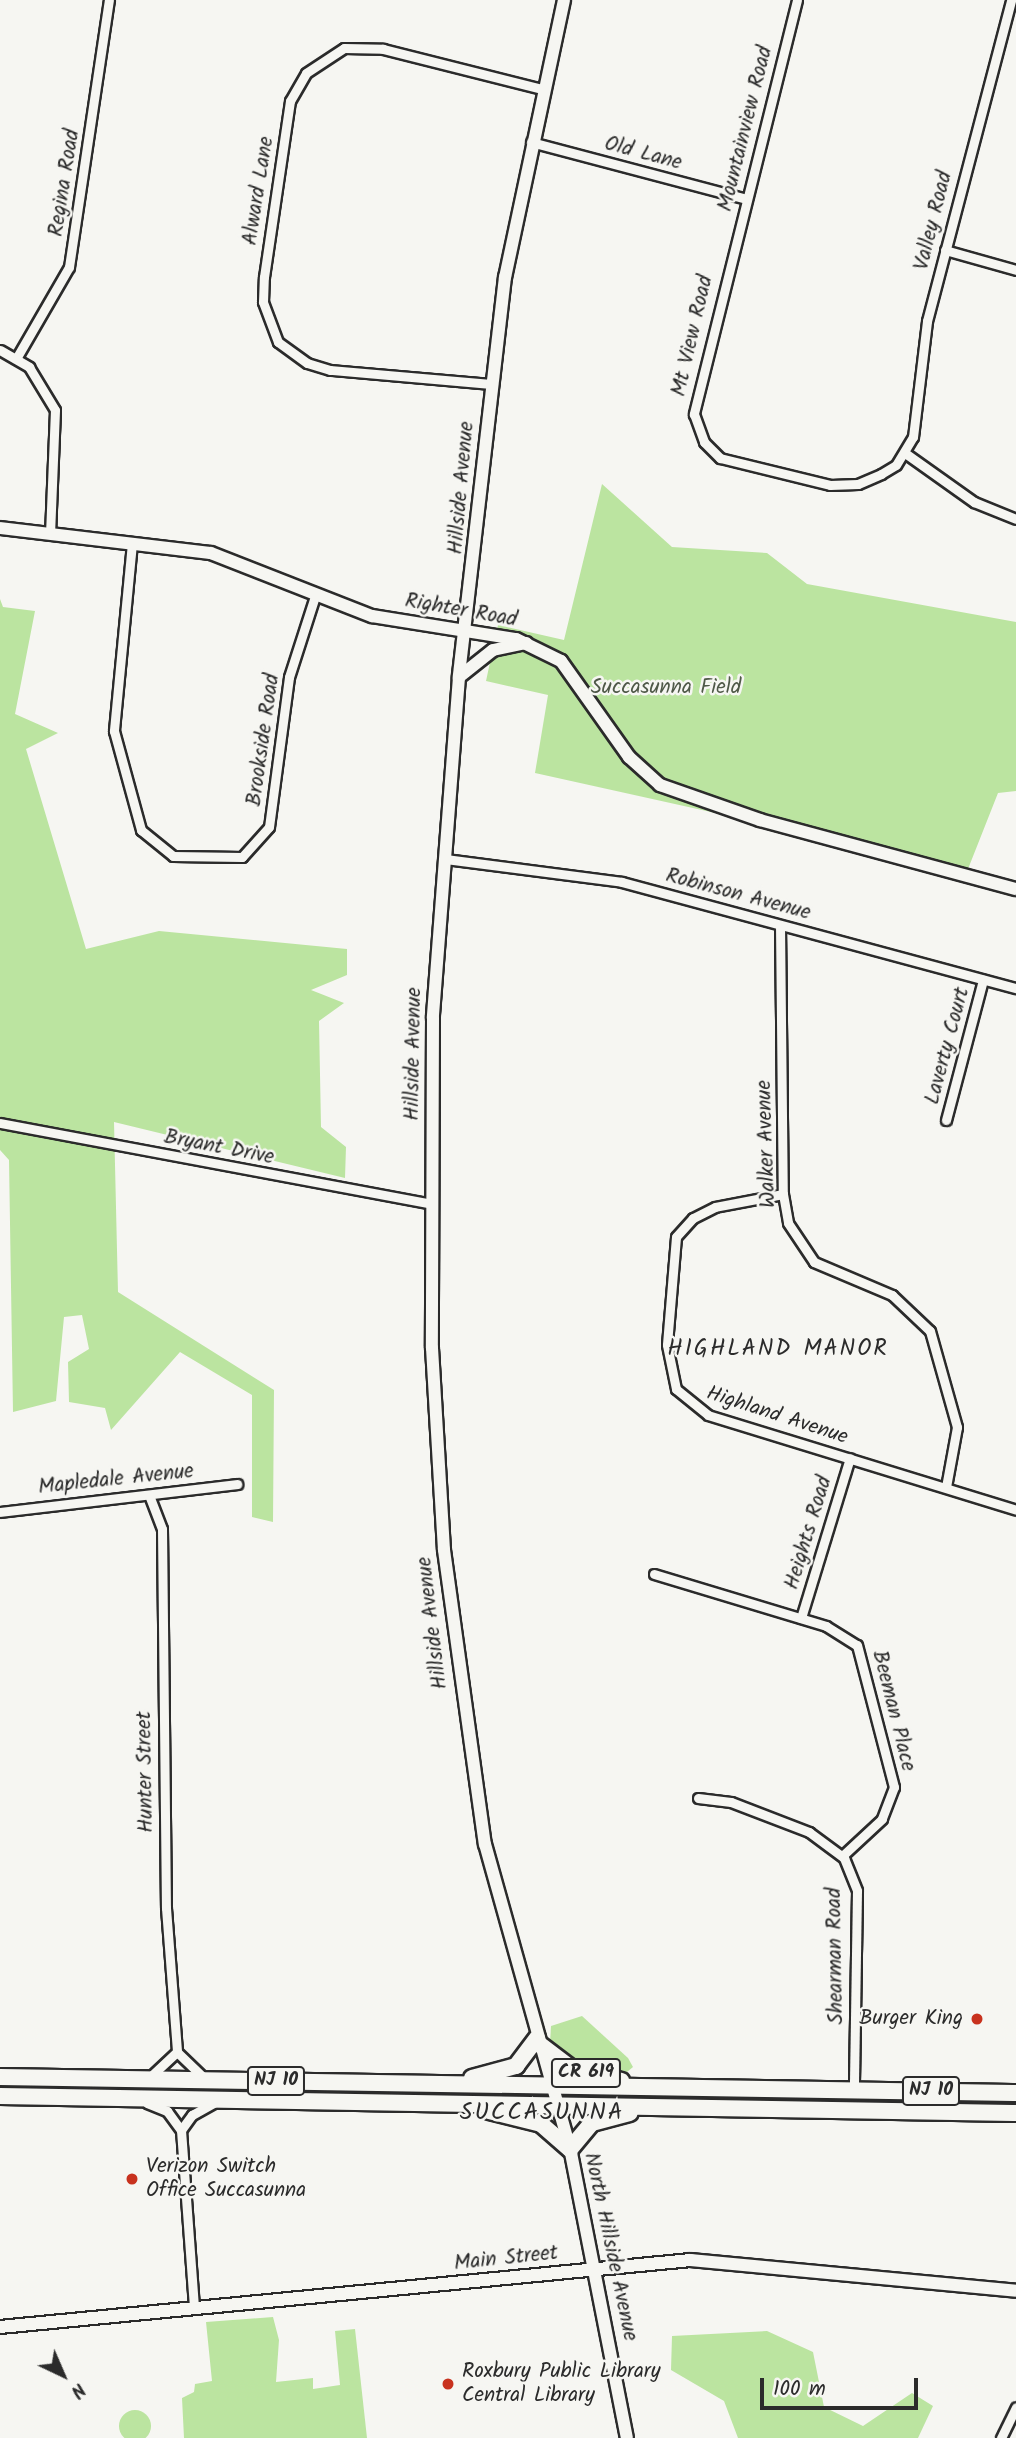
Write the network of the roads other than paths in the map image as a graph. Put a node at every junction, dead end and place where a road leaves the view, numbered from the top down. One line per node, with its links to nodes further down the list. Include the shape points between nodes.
1 (109, 0): 12 (street, Regina Road, via 69,267)
2 (564, 0): 5 (main road, Hillside Avenue / CR 619)
3 (797, 0): 7 (street, Mountainview Road)
4 (1011, 0): 8 (street, Valley Road)
5 (542, 89): 6 (main road, Hillside Avenue / CR 619); 13 (street, Alward Lane, via 383,49 344,48 306,73 286,126 264,290 278,342 307,363 330,370)
6 (531, 142): 7 (street, Old Lane); 13 (main road, Hillside Avenue / CR 619)
7 (747, 200): 9 (street, Mountainview Road)
8 (945, 250): 10 (street); 14 (street, Valley Road)
9 (728, 266): 14 (street, Mt View Road, via 695,396 704,442 739,466 830,485 858,484 881,474)
10 (1016, 270)
11 (0, 350): 12 (street)
12 (17, 357): 17 (street, via 55,410)
13 (491, 384): 20 (main road, Hillside Avenue / CR 619)
14 (905, 453): 15 (street, via 974,502)
15 (1016, 519)
16 (0, 528): 17 (main road, Righter Road)
17 (50, 534): 18 (main road, Righter Road)
18 (132, 543): 19 (main road, Righter Road, via 230,558); 19 (street, Brookside Road, via 114,731 141,830 173,856 220,862 242,857 269,827 289,677)
19 (315, 596): 20 (main road, Righter Road, via 372,616)
20 (466, 629): 21 (main road, Righter Road); 22 (main road, Hillside Avenue / CR 619)
21 (526, 643): 22 (main road, via 494,650); 24 (main road, Righter Road, via 570,670 629,757 660,785 760,820)
22 (459, 677): 23 (main road, Hillside Avenue / CR 619)
23 (446, 859): 25 (street, Robinson Avenue, via 622,882); 31 (main road, Hillside Avenue / CR 619, via 433,1018)
24 (1016, 889)
25 (780, 925): 26 (street, Robinson Avenue); 30 (street, Walker Avenue)
26 (983, 980): 27 (street, Robinson Avenue); 28 (street, Laverty Court)
27 (1016, 988)
28 (946, 1121)
29 (0, 1123): 31 (street, Bryant Drive)
30 (783, 1194): 32 (street, Highland Avenue, via 715,1207 693,1218 676,1237 669,1264 669,1373 698,1411); 34 (street, Walker Avenue, via 793,1234 814,1262 892,1295 930,1331 957,1427)
31 (431, 1204): 42 (main road, Hillside Avenue / CR 619, via 437,1469 457,1663 491,1871)
32 (850, 1458): 34 (street, Highland Avenue); 39 (street, Heights Road)
33 (237, 1484): 35 (street, Mapledale Avenue)
34 (946, 1487): 36 (street, Highland Avenue)
35 (149, 1494): 37 (street, Mapledale Avenue); 43 (street, Hunter Street, via 162,1529 166,1908)
36 (1016, 1510)
37 (0, 1513)
38 (654, 1574): 39 (street, Beeman Place)
39 (801, 1618): 41 (street, Beeman Place, via 858,1644 893,1771 882,1819)
40 (698, 1798): 41 (street, via 731,1802 809,1832)
41 (842, 1856): 50 (street, Shearman Road, via 857,1891)
42 (538, 2041): 47 (highway, via 510,2069); 48 (main road, Hillside Avenue / CR 619); 49 (highway, CR 619, via 571,2068)
43 (177, 2052): 45 (street, via 165,2068); 46 (street, via 191,2070)
44 (0, 2077): 45 (highway, NJ 10)
45 (140, 2080): 46 (highway, NJ 10)
46 (212, 2080): 47 (highway, NJ 10)
47 (438, 2084): 48 (highway, NJ 10)
48 (553, 2087): 49 (highway, NJ 10); 56 (main road, Hillside Avenue / CR 619)
49 (640, 2088): 50 (highway, NJ 10)
50 (854, 2090): 51 (highway, NJ 10)
51 (1016, 2093)
52 (0, 2096): 53 (highway, NJ 10)
53 (136, 2099): 54 (highway, NJ 10); 59 (street, via 167,2111)
54 (226, 2101): 55 (highway, NJ 10); 59 (street, via 192,2115)
55 (455, 2103): 56 (highway, NJ 10); 60 (highway, via 541,2124)
56 (558, 2106): 57 (highway, NJ 10); 60 (main road, North Hillside Avenue / CR 619)
57 (654, 2107): 58 (highway, NJ 10); 60 (highway, via 592,2123)
58 (1016, 2113)
59 (181, 2130): 63 (street)
60 (570, 2149): 61 (main road, North Hillside Avenue / CR 619)
61 (596, 2270): 62 (main road, Main Street, via 719,2260); 63 (main road, Main Street); 67 (main road, North Hillside Avenue)
62 (1016, 2291)
63 (194, 2309): 64 (main road, Main Street)
64 (0, 2327)
65 (1016, 2407): 66 (street)
66 (1014, 2419): 68 (street)
67 (627, 2438)
68 (1001, 2438)

